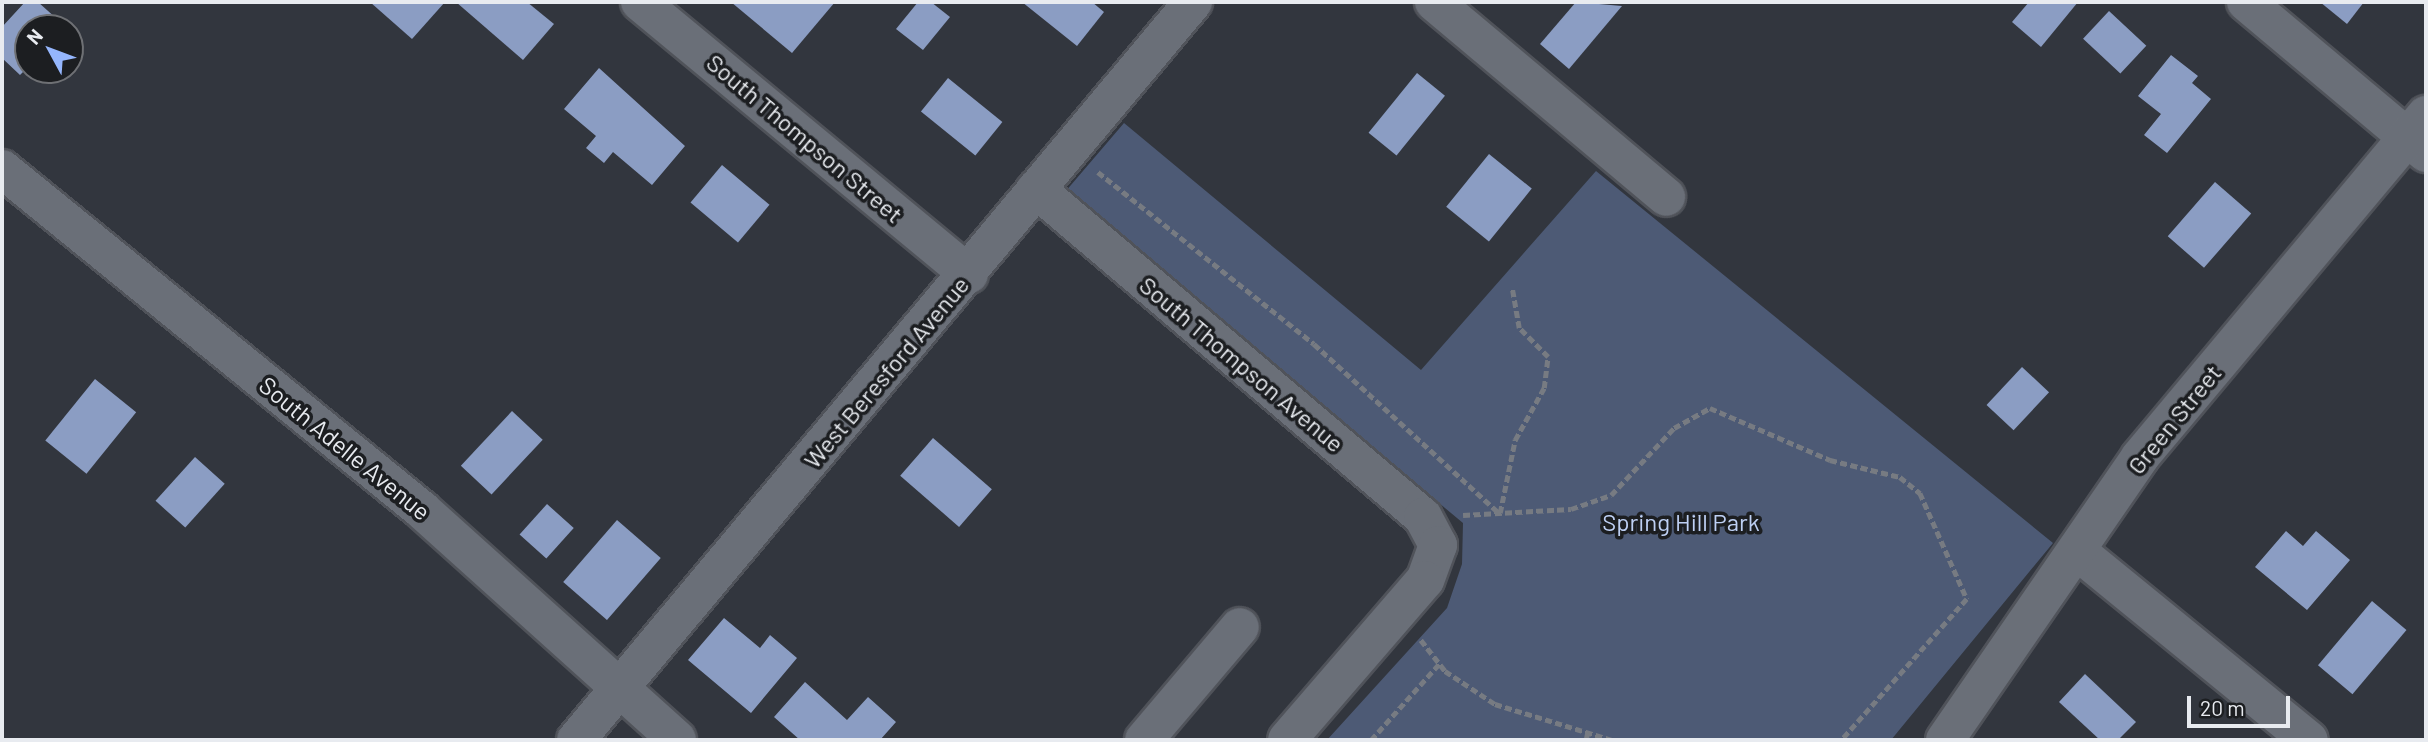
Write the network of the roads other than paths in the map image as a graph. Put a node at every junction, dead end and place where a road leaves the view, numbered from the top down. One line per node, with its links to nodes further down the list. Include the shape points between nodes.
1 (640, 2): 9 (street, South Thompson Street)
2 (1193, 2): 7 (street, West Beresford Avenue)
3 (1434, 2): 8 (street)
4 (2246, 2): 5 (street)
5 (2420, 135): 10 (street, Green Street, via 2140,457)
6 (2, 169): 12 (street, South Adelle Avenue, via 422,510)
7 (1037, 189): 9 (street, West Beresford Avenue); 16 (street, South Thompson Avenue, via 1431,531 1425,580)
8 (1666, 197)
9 (969, 274): 12 (street, West Beresford Avenue)
10 (2077, 551): 17 (street, Green Street); 18 (street)
11 (1240, 626): 15 (street)
12 (618, 689): 13 (street, West Beresford Avenue); 14 (street, South Adelle Avenue)
13 (576, 740)
14 (677, 740)
15 (1144, 740)
16 (1287, 740)
17 (1945, 740)
18 (2309, 740)

